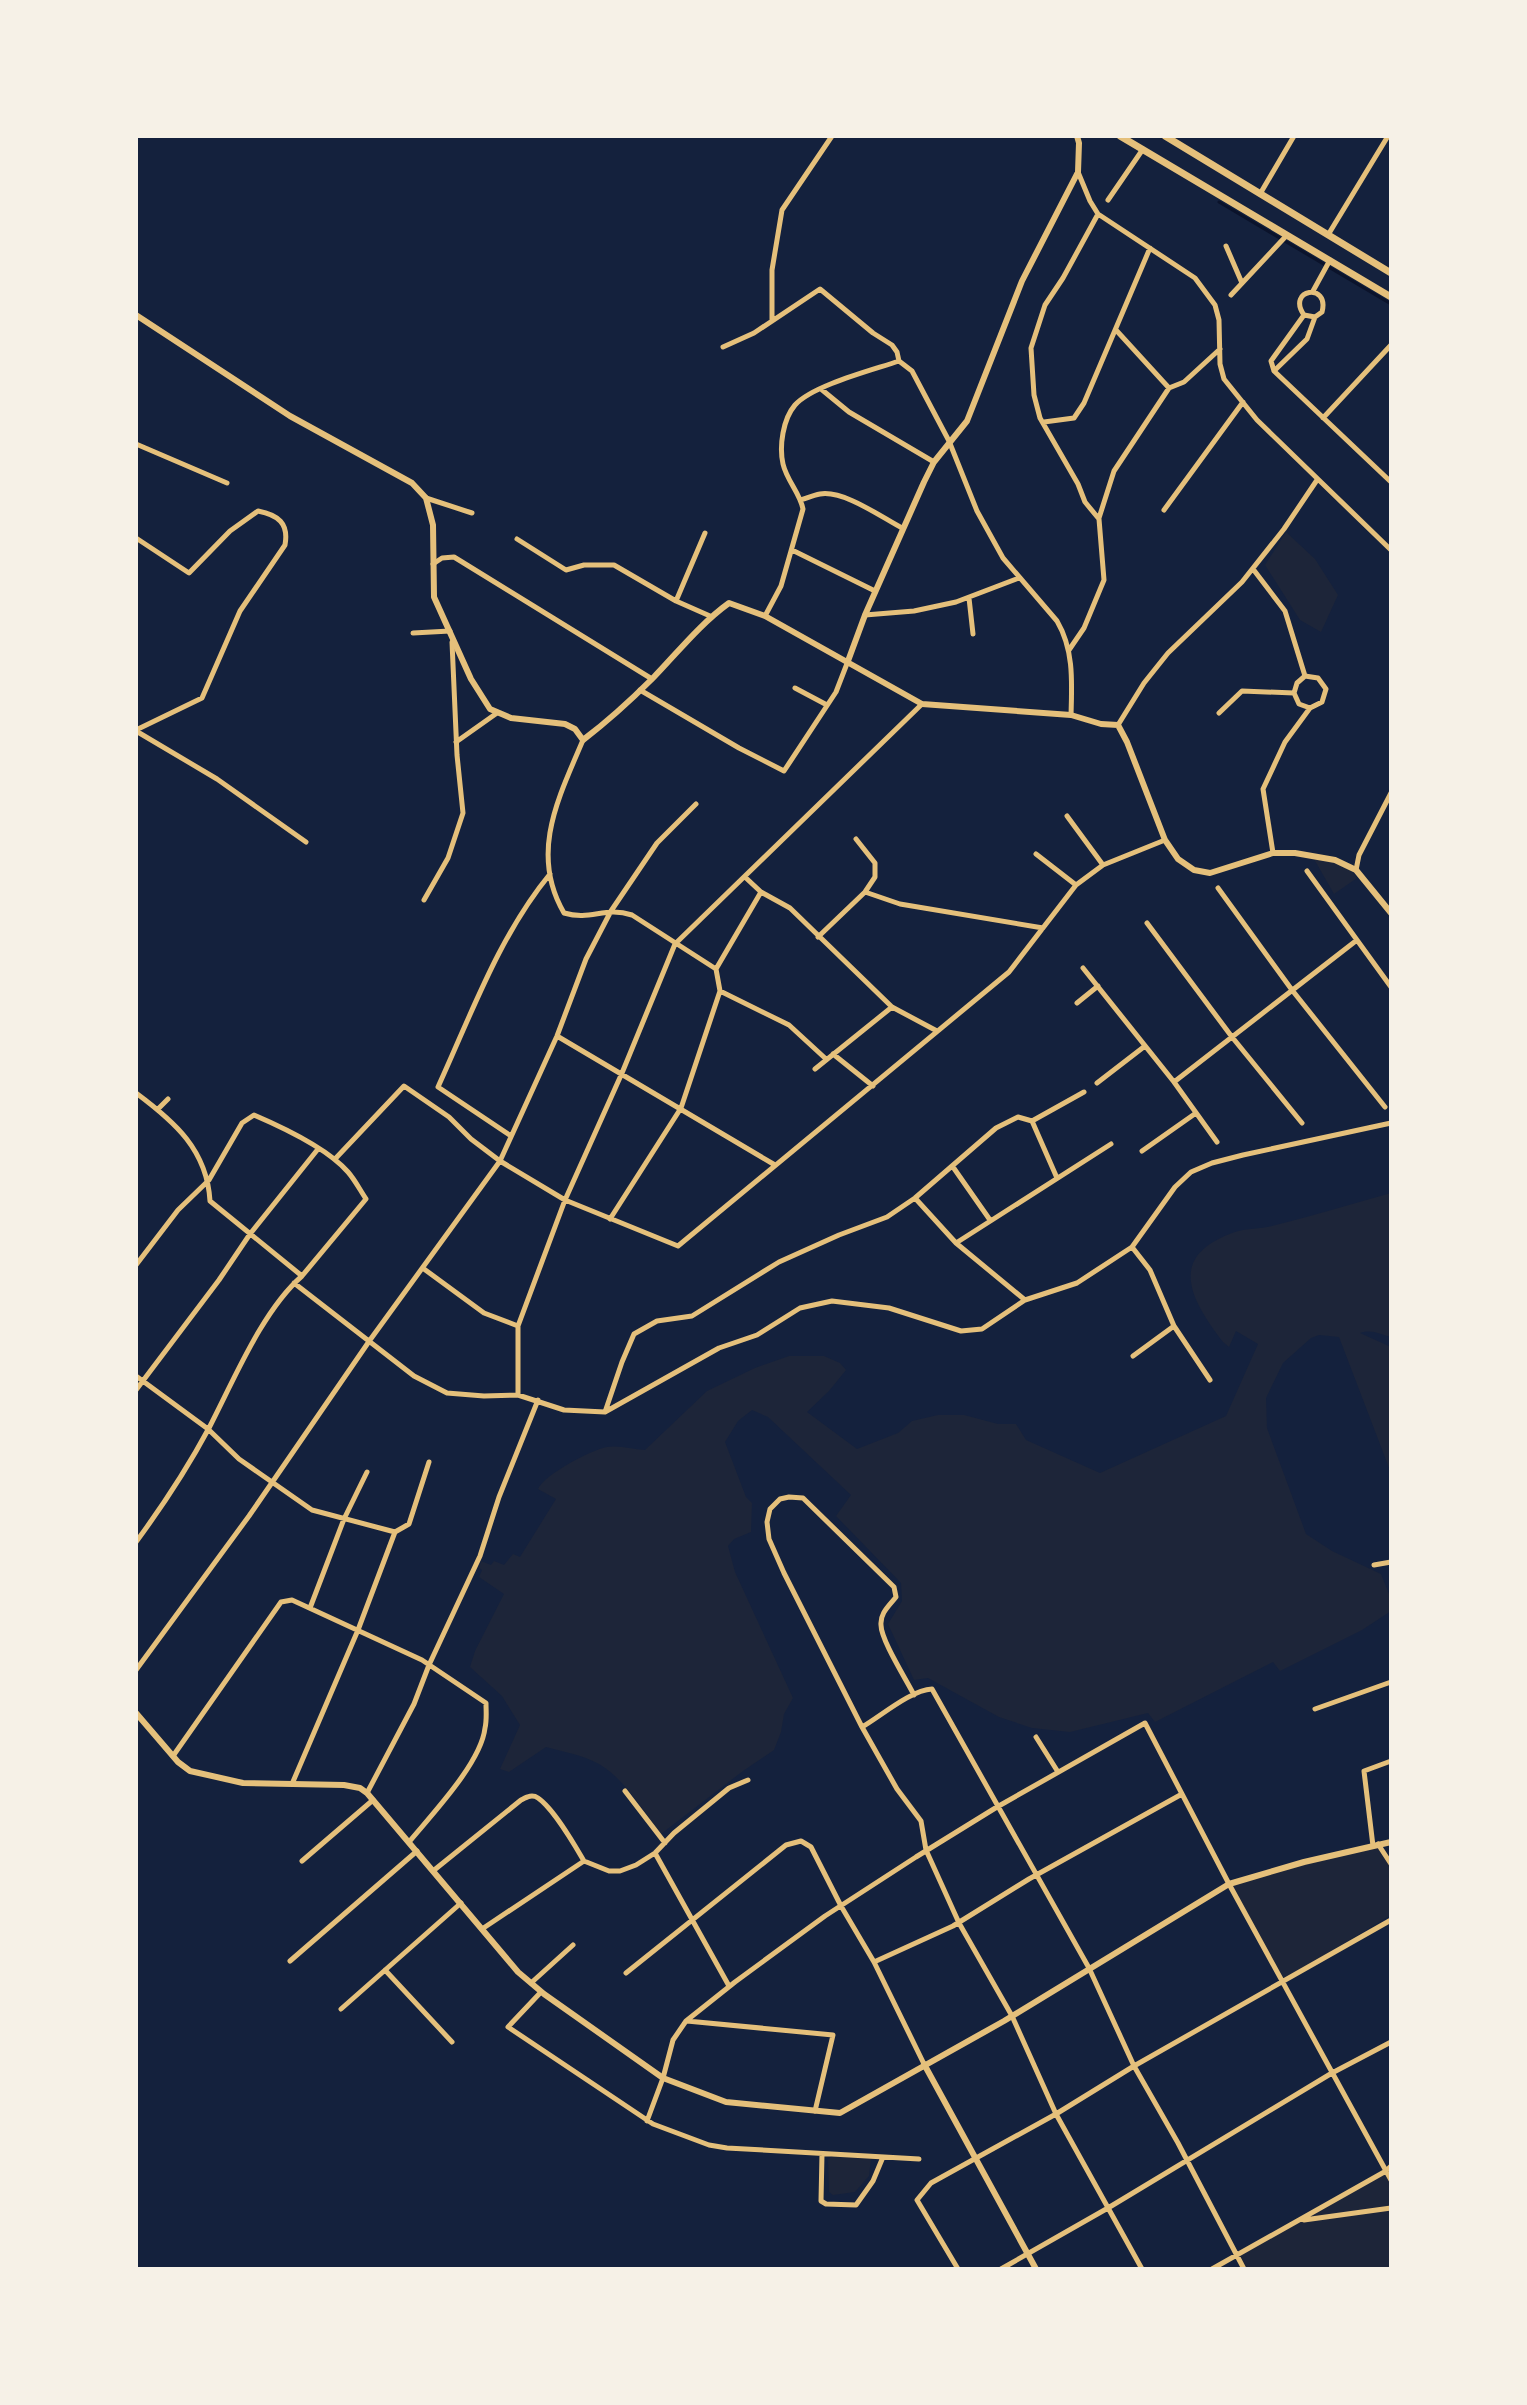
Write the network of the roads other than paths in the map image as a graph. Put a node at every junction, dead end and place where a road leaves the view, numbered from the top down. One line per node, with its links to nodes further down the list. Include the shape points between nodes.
1 (832, 136): 26 (street, via 782,210 772,270)
2 (1085, 136): 7 (street)
3 (1120, 136): 8 (main road)
4 (1165, 136): 10 (main road)
5 (1294, 136): 10 (street)
6 (1388, 136): 14 (street)
7 (1078, 139): 9 (street)
8 (1143, 149): 11 (street); 13 (main road)
9 (1078, 172): 12 (street); 38 (street, via 1022,281 967,421)
10 (1260, 194): 14 (main road)
11 (1108, 200)
12 (1098, 214): 16 (street); 37 (street, via 1045,305 1031,348 1034,395)
13 (1287, 235): 17 (main road); 19 (street)
14 (1328, 235): 18 (main road)
15 (1226, 246): 19 (street)
16 (1150, 248): 27 (street); 30 (street, via 1195,278 1206,292 1215,305)
17 (1330, 260): 20 (street); 22 (main road)
18 (1391, 273)
19 (1242, 283): 21 (street)
20 (1313, 291): 24 (street, via 1299,300); 25 (street, via 1324,303)
21 (1231, 295)
22 (1391, 297)
23 (136, 315): 44 (street, via 290,416 412,483)
24 (1304, 315): 25 (street); 32 (street, via 1271,361)
25 (1315, 317): 32 (street, via 1307,339)
26 (772, 322): 29 (street); 31 (street, via 820,289 892,345)
27 (1116, 330): 34 (street); 37 (street, via 1074,418)
28 (1391, 345): 36 (street)
29 (723, 347)
30 (1221, 348): 34 (street, via 1184,382); 35 (street, via 1224,379)
31 (899, 361): 33 (street); 38 (street, via 912,371)
32 (1274, 371): 36 (street)
33 (820, 388): 40 (street, via 849,412); 45 (street, via 796,404 785,424 784,466)
34 (1169, 388): 48 (street, via 1114,471)
35 (1243, 402): 42 (street); 46 (street)
36 (1323, 418): 41 (street)
37 (1044, 422): 48 (street)
38 (949, 441): 40 (street); 57 (street, via 977,511)
39 (136, 444): 43 (street)
40 (934, 462): 49 (street)
41 (1390, 478)
42 (1317, 480): 54 (street); 56 (street)
43 (227, 483)
44 (426, 498): 47 (street); 55 (street, via 433,525)
45 (801, 500): 49 (street, via 834,494); 53 (street)
46 (1164, 510)
47 (472, 513)
48 (1099, 519): 67 (street, via 1104,580)
49 (902, 528): 58 (street)
50 (705, 533): 60 (street)
51 (136, 538): 81 (street, via 189,573 258,511 272,514 287,536 240,611 202,698)
52 (517, 539): 60 (street, via 566,570 614,565)
53 (792, 550): 58 (street); 63 (street)
54 (1391, 550)
55 (432, 564): 65 (street, via 434,597); 70 (street, via 454,557)
56 (1253, 569): 69 (street, via 1285,611); 80 (street, via 1168,653)
57 (1019, 578): 59 (street); 67 (street, via 1057,621)
58 (876, 592): 61 (street)
59 (969, 598): 61 (street); 66 (street)
60 (676, 601): 62 (street)
61 (865, 615): 68 (street)
62 (710, 616): 63 (street, via 729,603); 70 (street)
63 (765, 616): 68 (street)
64 (413, 633): 65 (street)
65 (451, 634): 77 (street, via 471,679); 83 (street)
66 (973, 634)
67 (1068, 651): 79 (street)
68 (848, 661): 74 (street); 75 (street)
69 (1305, 676): 73 (street); 76 (street, via 1318,678 1326,689 1322,702)
70 (652, 679): 72 (street)
71 (795, 688): 75 (street)
72 (640, 690): 75 (street, via 784,771); 82 (street)
73 (1294, 693): 76 (street, via 1299,704); 78 (street, via 1242,691)
74 (922, 704): 79 (street); 96 (street)
75 (827, 705)
76 (1310, 708): 90 (street, via 1285,742 1263,789)
77 (497, 713): 82 (street, via 565,724); 83 (street)
78 (1219, 713)
79 (1071, 715): 80 (street)
80 (1118, 725): 88 (street)
81 (136, 730): 89 (street)
82 (583, 740): 95 (street, via 552,815)
83 (456, 742): 101 (street, via 463,813 448,858)
84 (1391, 793): 93 (street)
85 (696, 804): 102 (street, via 657,843)
86 (1067, 816): 92 (street)
87 (856, 839): 100 (street, via 875,863 875,877)
88 (1165, 840): 90 (street, via 1178,859 1210,873); 92 (street)
89 (306, 842)
90 (1273, 853): 93 (street, via 1335,860)
91 (1036, 854): 97 (street)
92 (1103, 865): 97 (street)
93 (1356, 870): 103 (street)
94 (1307, 871): 107 (street)
95 (551, 873): 102 (street, via 564,913 580,917); 138 (street, via 502,948 438,1087)
96 (745, 878): 99 (street); 108 (street)
97 (1076, 885): 105 (street)
98 (1218, 888): 113 (street)
99 (761, 892): 106 (street, via 790,908); 110 (street)
100 (865, 892): 105 (street, via 900,904); 106 (street)
101 (424, 900)
102 (611, 911): 108 (street, via 632,915); 118 (street)
103 (1391, 913)
104 (1147, 923): 119 (street)
105 (1043, 928): 117 (street, via 1009,972)
106 (818, 937): 116 (street)
107 (1357, 940): 112 (street); 113 (street)
108 (675, 944): 110 (street); 124 (street)
109 (1083, 968): 111 (street)
110 (716, 969): 114 (street)
111 (1098, 986): 115 (street); 120 (street)
112 (1391, 987)
113 (1292, 990): 119 (street); 131 (street)
114 (720, 991): 122 (street, via 789,1025); 132 (street)
115 (1077, 1003)
116 (892, 1007): 117 (street); 121 (street)
117 (937, 1031): 127 (street)
118 (557, 1036): 124 (street); 138 (street)
119 (1232, 1037): 125 (street); 136 (street)
120 (1145, 1046): 125 (street); 126 (street)
121 (833, 1054): 122 (street); 127 (street)
122 (826, 1059): 123 (street)
123 (815, 1069)
124 (622, 1073): 132 (street); 150 (street)
125 (1174, 1082): 134 (street)
126 (1097, 1083)
127 (873, 1086): 145 (street)
128 (1084, 1092): 135 (street)
129 (136, 1093): 133 (street)
130 (168, 1099): 133 (street)
131 (1385, 1107)
132 (681, 1108): 145 (street); 151 (street)
133 (158, 1109): 148 (street, via 192,1144)
134 (1196, 1113): 139 (street); 142 (street)
135 (1032, 1121): 146 (street, via 1018,1117 996,1128); 147 (street)
136 (1302, 1123)
137 (1391, 1123): 155 (street, via 1201,1167 1175,1187)
138 (511, 1136): 144 (street)
139 (1217, 1142)
140 (1111, 1144): 147 (street)
141 (318, 1149): 143 (street); 148 (street, via 254,1115 242,1123); 153 (street)
142 (1142, 1151)
143 (335, 1159): 144 (street, via 404,1086); 158 (street, via 366,1199)
144 (500, 1161): 150 (street); 157 (street)
145 (775, 1165): 151 (street, via 678,1246)
146 (953, 1167): 149 (street); 152 (street)
147 (1057, 1178): 152 (street)
148 (209, 1180): 153 (street, via 210,1201); 156 (street)
149 (915, 1198): 154 (street); 171 (street, via 887,1217 779,1262 692,1316 657,1321 634,1334)
150 (565, 1200): 151 (street); 161 (street)
151 (610, 1219)
152 (990, 1220): 154 (street)
153 (250, 1234): 158 (street); 166 (street)
154 (956, 1243): 160 (street)
155 (1132, 1247): 160 (street, via 1077,1283); 162 (street, via 1150,1270)
156 (136, 1265)
157 (423, 1269): 161 (street, via 484,1313); 163 (street)
158 (302, 1276): 159 (street)
159 (294, 1283): 163 (street); 172 (street, via 261,1328)
160 (1025, 1300): 171 (street, via 982,1329 961,1331 858,1303 832,1301 800,1308)
161 (518, 1326): 169 (street)
162 (1174, 1326): 164 (street); 167 (street)
163 (370, 1340): 169 (street, via 414,1376 447,1393); 175 (street)
164 (1133, 1356)
165 (136, 1376): 166 (street)
166 (142, 1380): 168 (street); 172 (street)
167 (1210, 1380)
168 (136, 1390)
169 (518, 1395): 170 (street)
170 (538, 1400): 171 (street, via 564,1410); 183 (street, via 480,1556)
171 (605, 1412)
172 (208, 1429): 175 (street); 178 (street, via 174,1490)
173 (429, 1462): 177 (street, via 409,1524)
174 (367, 1472): 176 (street)
175 (272, 1483): 176 (street, via 312,1510); 184 (street)
176 (344, 1519): 177 (street); 181 (street)
177 (395, 1532): 182 (street)
178 (136, 1542)
179 (1391, 1562): 180 (street)
180 (1374, 1565)
181 (310, 1608): 182 (street); 191 (street, via 292,1600 281,1602)
182 (358, 1630): 183 (street); 195 (street)
183 (429, 1665): 197 (street); 201 (street, via 486,1703 485,1729 479,1749 455,1785)
184 (136, 1670)
185 (1391, 1682): 187 (street)
186 (914, 1695): 189 (street); 189 (street, via 880,1626 896,1597 894,1587 803,1498 780,1499 770,1509 769,1539); 200 (street, via 932,1689)
187 (1315, 1709)
188 (136, 1713): 191 (street)
189 (862, 1727): 205 (street, via 921,1821)
190 (1036, 1737): 193 (street)
191 (173, 1757): 195 (street, via 190,1771 243,1783)
192 (1391, 1761): 204 (street, via 1364,1771)
193 (1058, 1772): 198 (street, via 1145,1723); 200 (street)
194 (748, 1780): 203 (street, via 729,1788)
195 (292, 1784): 197 (street, via 344,1785)
196 (625, 1791): 203 (street)
197 (367, 1793): 199 (street)
198 (1182, 1794): 212 (street); 213 (street)
199 (373, 1800): 201 (street); 208 (street)
200 (997, 1807): 205 (street); 212 (street)
201 (409, 1842): 206 (street)
202 (1391, 1842): 204 (street)
203 (665, 1843): 207 (street)
204 (1375, 1845): 210 (street); 213 (street)
205 (926, 1850): 215 (street); 218 (street)
206 (417, 1851): 211 (street); 221 (street)
207 (655, 1853): 209 (street, via 620,1871); 216 (street)
208 (302, 1861)
209 (584, 1861): 211 (street, via 538,1797 529,1796); 219 (street)
210 (1391, 1864)
211 (433, 1871): 214 (street)
212 (1038, 1874): 218 (street); 223 (street)
213 (1229, 1884): 223 (street); 226 (street)
214 (461, 1903): 219 (street); 224 (street)
215 (841, 1906): 216 (street, via 811,1847 801,1841 786,1845); 222 (street); 228 (street)
216 (692, 1920): 225 (street); 228 (street)
217 (1391, 1920): 226 (street)
218 (959, 1923): 222 (street); 231 (street)
219 (482, 1929): 227 (street)
220 (573, 1945): 227 (street)
221 (290, 1961)
222 (874, 1962): 235 (street)
223 (1089, 1968): 231 (street); 236 (street)
224 (385, 1970): 230 (street); 233 (street)
225 (626, 1973)
226 (1282, 1981): 236 (street); 237 (street)
227 (531, 1983): 229 (street)
228 (729, 1986): 232 (street)
229 (541, 1992): 238 (street); 241 (street, via 508,2027)
230 (341, 2009)
231 (1012, 2016): 235 (street); 240 (street)
232 (686, 2021): 238 (street, via 673,2040); 239 (street, via 833,2035)
233 (452, 2042)
234 (1391, 2042): 237 (street)
235 (924, 2064): 239 (street, via 840,2113); 244 (street)
236 (1134, 2066): 240 (street); 246 (street)
237 (1332, 2073): 246 (street); 247 (street)
238 (663, 2078): 239 (street, via 726,2102); 241 (street)
239 (815, 2111)
240 (1056, 2114): 244 (street); 249 (street)
241 (647, 2121): 242 (street, via 709,2145)
242 (822, 2154): 243 (street); 243 (street, via 821,2201 826,2204 856,2205)
243 (883, 2157): 245 (street)
244 (976, 2157): 252 (street); 254 (street, via 931,2183 917,2200)
245 (919, 2159)
246 (1186, 2159): 249 (street); 253 (street)
247 (1389, 2168): 248 (street); 251 (street)
248 (1391, 2180)
249 (1108, 2208): 252 (street); 257 (street)
250 (1391, 2208): 251 (street)
251 (1299, 2220): 253 (street)
252 (1028, 2253): 255 (street); 256 (street)
253 (1236, 2256): 258 (street); 259 (street)
254 (958, 2269)
255 (1001, 2269)
256 (1036, 2269)
257 (1142, 2269)
258 (1212, 2269)
259 (1244, 2269)

